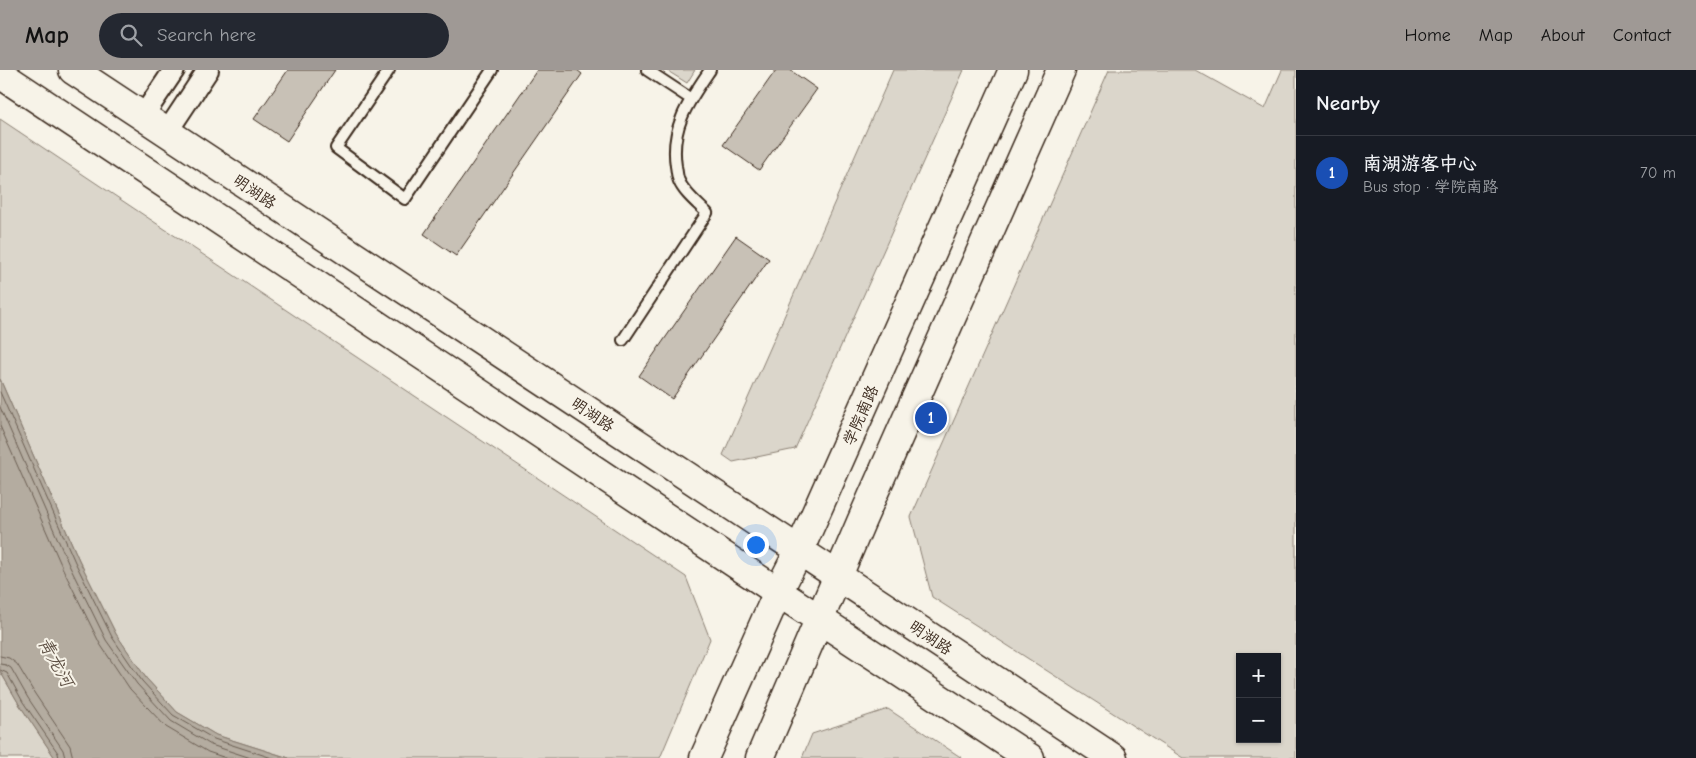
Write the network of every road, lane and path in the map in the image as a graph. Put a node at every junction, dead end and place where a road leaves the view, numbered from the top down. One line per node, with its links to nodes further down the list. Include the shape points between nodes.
1 (74, 70): 12 (main road, 明湖路)
2 (174, 70): 12 (street)
3 (208, 70): 13 (street)
4 (389, 70): 5 (lane, via 336,148 405,199)
5 (492, 70)
6 (648, 70): 11 (lane)
7 (710, 70): 11 (lane)
8 (1013, 70): 15 (main road, 学院南路)
9 (1061, 70): 16 (main road)
10 (0, 74): 17 (main road)
11 (690, 99): 14 (lane, via 676,131 674,155 679,182 707,213)
12 (144, 116): 13 (main road, 明湖路)
13 (167, 132): 15 (main road, 明湖路)
14 (623, 340)
15 (799, 551): 16 (main road, 明湖路); 17 (main road, 学院南路)
16 (838, 576): 18 (main road); 22 (main road, 明湖路)
17 (778, 592): 18 (main road); 19 (main road, 学院南路)
18 (820, 620): 20 (main road); 21 (main road)
19 (704, 758)
20 (760, 758)
21 (1030, 758)
22 (1112, 758)

